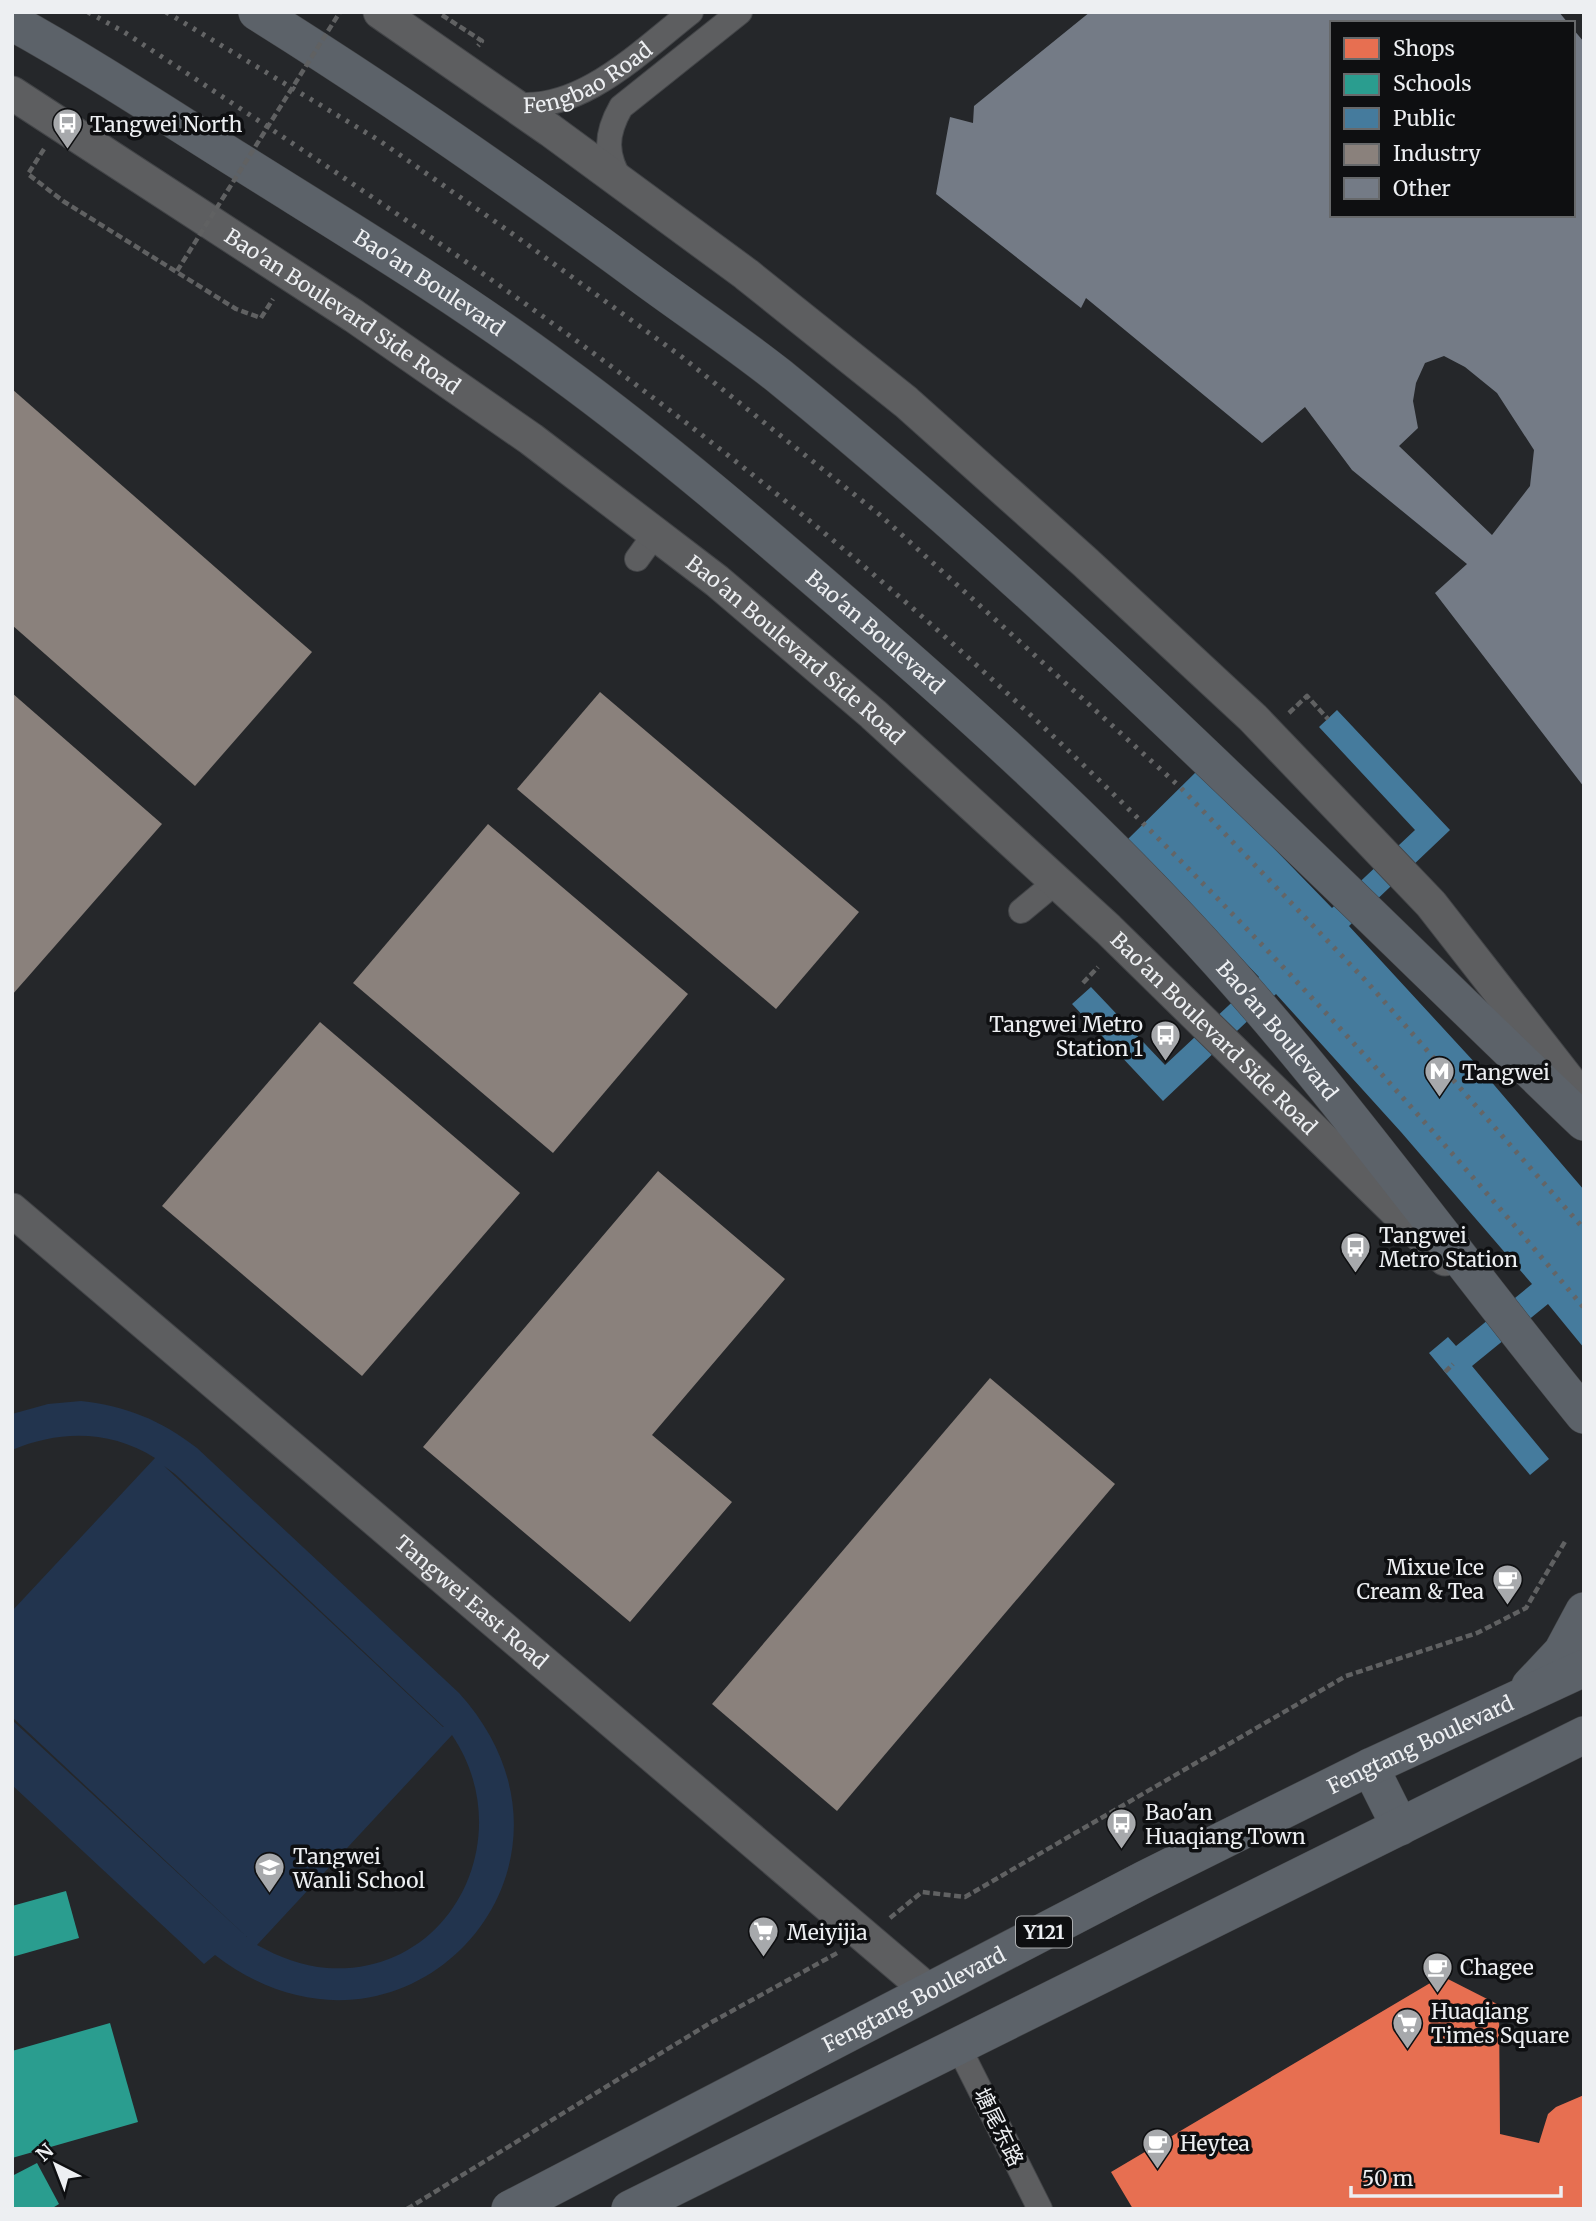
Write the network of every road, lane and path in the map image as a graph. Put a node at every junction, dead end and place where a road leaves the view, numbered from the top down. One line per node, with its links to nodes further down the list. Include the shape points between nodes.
1 (257, 12): 22 (main road, via 361,77 566,219 787,383 1000,564 1220,769)
2 (340, 12): 13 (path, bridge)
3 (380, 12): 10 (main road)
4 (438, 12): 8 (path)
5 (691, 12): 10 (street, Fengbao Road, via 594,84 548,104)
6 (740, 12): 12 (street, Fengbao Road, via 621,107 612,122 608,153)
7 (12, 22): 24 (main road, Bao'an Boulevard, via 422,276 556,368 693,472 767,536 1044,782 1183,922 1371,1146)
8 (473, 34)
9 (12, 93): 17 (main road, Bao'an Boulevard Side Road, via 354,316 531,439 646,546 717,581 873,714)
10 (512, 104): 12 (main road)
11 (44, 149): 13 (path, via 28,174 63,201)
12 (622, 183): 21 (main road, via 746,274 906,402 1253,718 1431,904)
13 (177, 271): 14 (path, via 236,309 261,318)
14 (274, 297)
15 (1289, 714): 16 (path, via 1307,696)
16 (1328, 719)
17 (1056, 882): 18 (street); 24 (main road, Bao'an Boulevard Side Road)
18 (1021, 911)
19 (1098, 967): 20 (path)
20 (1083, 984)
21 (1584, 1100)
22 (1584, 1122)
23 (12, 1210): 37 (main road, Tangwei East Road)
24 (1497, 1310): 27 (main road, Bao'an Boulevard)
25 (1453, 1364): 26 (path)
26 (1445, 1372)
27 (1583, 1424)
28 (1566, 1540): 37 (path, via 1527,1608 1477,1633 1346,1676 965,1897 922,1892)
29 (1584, 1611): 31 (main road, via 1562,1651)
30 (1584, 1668): 31 (main road, Fengtang Boulevard / Y121)
31 (1511, 1702): 35 (main road, Fengtang Boulevard / Y121)
32 (1584, 1735): 34 (main road)
33 (1584, 1746): 34 (main road)
34 (1544, 1753): 36 (main road)
35 (1370, 1768): 36 (main road); 38 (main road, Fengtang Boulevard / Y121)
36 (1400, 1828): 39 (main road)
37 (866, 1938): 38 (main road, Tangwei East Road); 40 (path, via 710,2023)
38 (930, 1992): 41 (main road, Fengtang Boulevard / Y121)
39 (958, 2046): 42 (main road); 43 (street, 塘尾东路)
40 (407, 2209)
41 (510, 2209)
42 (630, 2209)
43 (1040, 2209)

